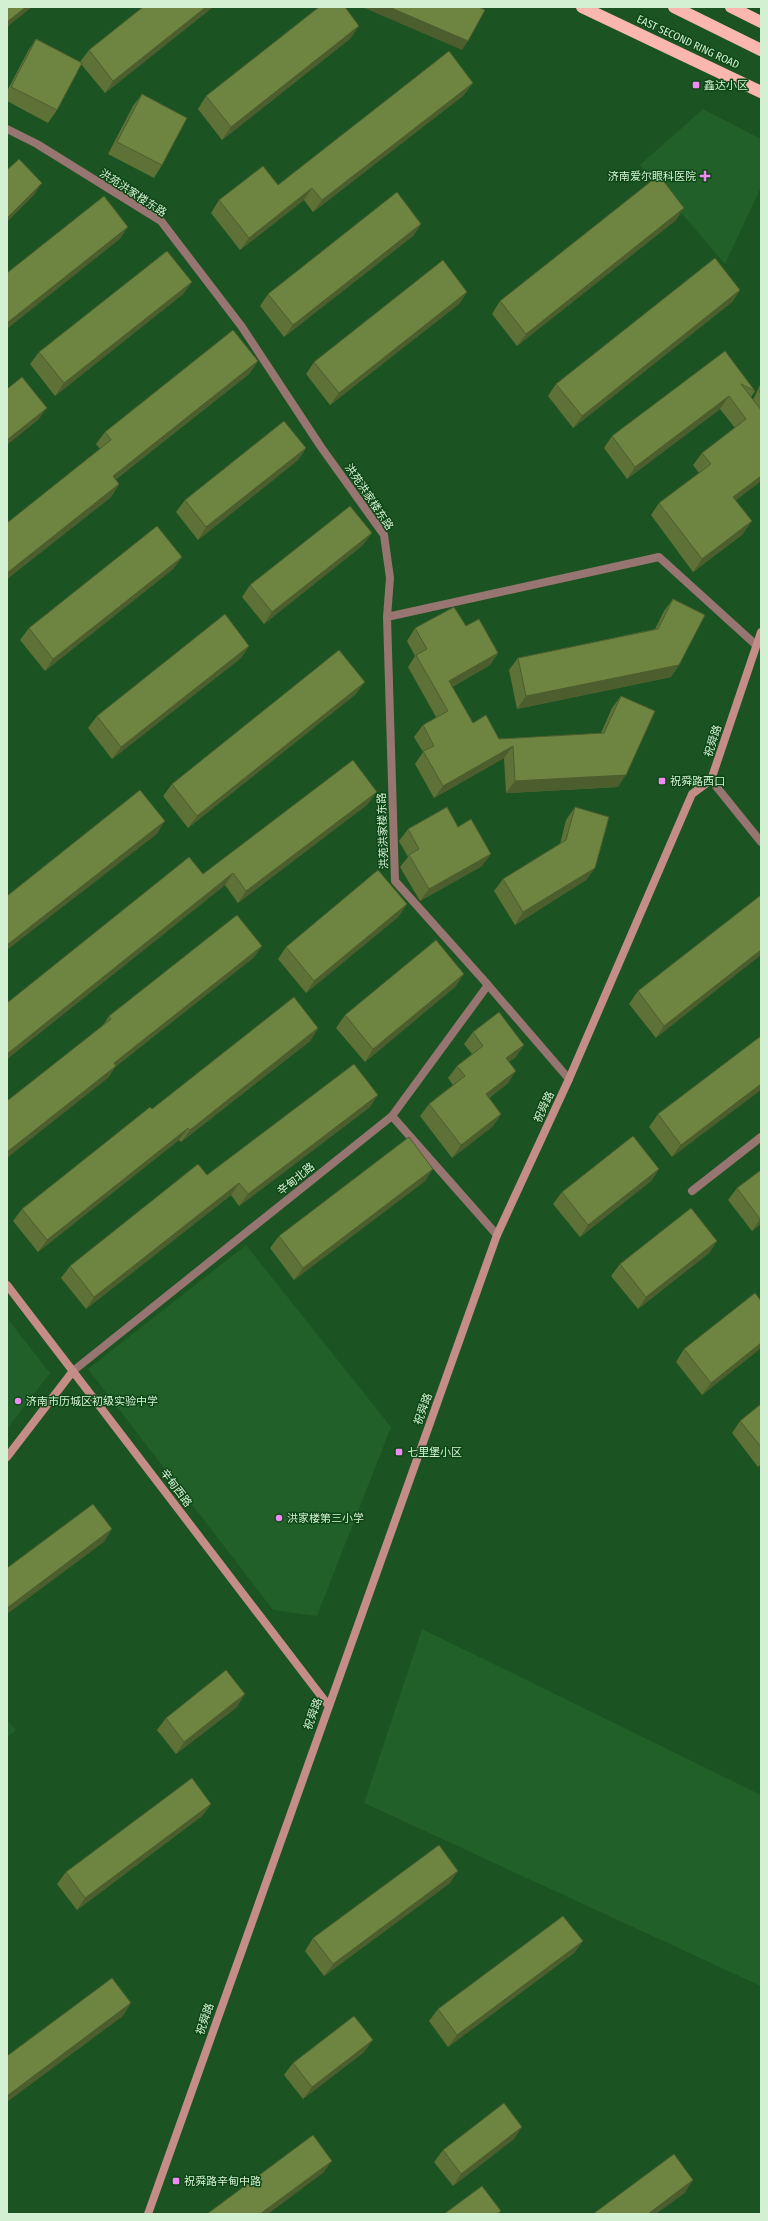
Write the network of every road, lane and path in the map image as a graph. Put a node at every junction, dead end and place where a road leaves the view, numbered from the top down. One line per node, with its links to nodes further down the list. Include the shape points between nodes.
1 (582, 7): 8 (highway, EAST SECOND RING ROAD)
2 (600, 7): 7 (highway)
3 (674, 7): 6 (highway)
4 (731, 7): 5 (highway)
5 (761, 22)
6 (761, 50)
7 (761, 83)
8 (761, 92)
9 (7, 129): 10 (street, 洪苑洪家楼东路, via 37,144 161,221 242,327 321,447 384,535 390,578)
10 (387, 617): 12 (street, via 659,557); 15 (street, 洪苑洪家楼东路, via 395,881)
11 (761, 632): 12 (main road, 祝舜路)
12 (756, 645): 13 (main road, 祝舜路)
13 (712, 780): 14 (street); 16 (main road, 祝舜路, via 692,794)
14 (761, 842)
15 (488, 985): 16 (street); 17 (street, 辛甸北路)
16 (569, 1079): 20 (main road, 祝舜路)
17 (392, 1116): 20 (street); 22 (street, 辛甸北路)
18 (761, 1137): 19 (street)
19 (692, 1191)
20 (497, 1236): 24 (main road, 祝舜路)
21 (7, 1285): 22 (main road, 辛甸西路)
22 (73, 1372): 23 (main road, 辛甸北路); 24 (main road, 辛甸西路)
23 (7, 1456)
24 (328, 1705): 25 (main road, 祝舜路)
25 (148, 2214)

